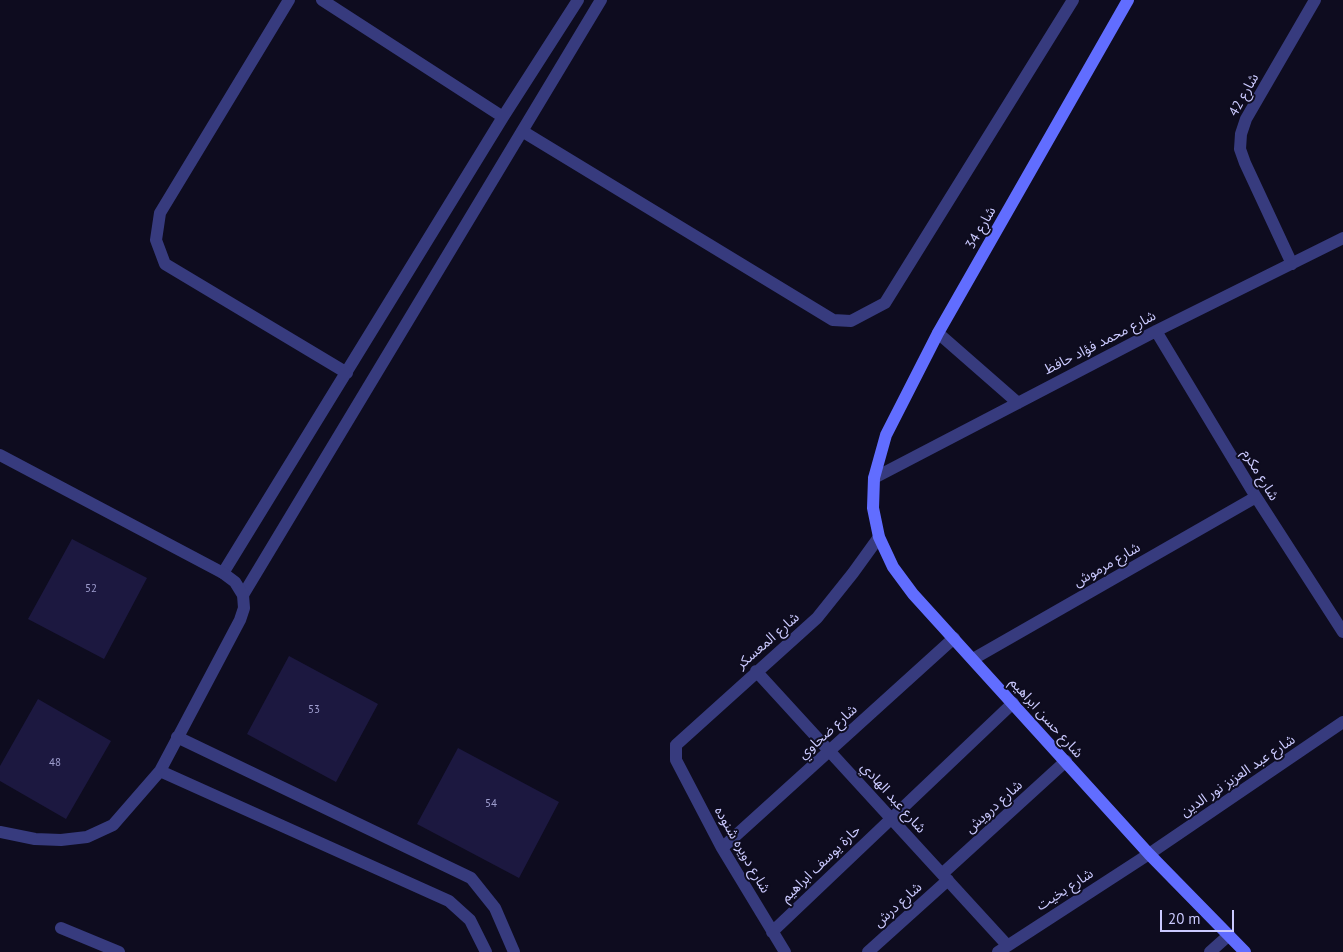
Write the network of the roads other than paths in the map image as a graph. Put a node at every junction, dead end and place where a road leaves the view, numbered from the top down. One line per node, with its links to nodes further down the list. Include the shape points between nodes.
1 (289, 0): 14 (street, via 160,213 156,240 165,264)
2 (322, 0): 8 (street)
3 (578, 0): 8 (street)
4 (601, 0): 9 (street)
5 (1072, 0): 9 (street, via 885,302 852,321 833,320)
6 (1128, 0): 13 (street, شارع 34)
7 (1315, 0): 11 (street, شارع 42, via 1246,119 1241,134 1240,149 1245,163)
8 (503, 118): 14 (street)
9 (522, 131): 21 (street)
10 (1343, 238): 11 (street, شارع محمد فؤاد حافظ)
11 (1292, 264): 12 (street, شارع محمد فؤاد حافظ)
12 (1156, 331): 15 (street, شارع محمد فؤاد حافظ); 18 (street, شارع مكرم)
13 (938, 333): 15 (street); 17 (street, شارع 34, via 886,434)
14 (347, 373): 20 (street)
15 (1018, 403): 17 (street, شارع محمد فؤاد حافظ)
16 (0, 455): 20 (street)
17 (874, 478): 19 (street, شارع حسن ابراهيم, via 873,508)
18 (1256, 497): 22 (street, شارع مكرم); 24 (street, شارع مرموش)
19 (879, 537): 23 (street, شارع حسن ابراهيم, via 892,567); 25 (street, شارع المعسكر, via 817,618)
20 (223, 573): 21 (street, via 236,582)
21 (243, 595): 28 (street, via 244,608 240,620)
22 (1343, 632)
23 (954, 638): 24 (street, شارع حسن ابراهيم); 29 (street, شارع ضحاوي)
24 (973, 659): 26 (street, شارع حسن ابراهيم)
25 (756, 671): 29 (street, شارع عبد الهادي); 30 (street, شارع المعسكر, via 680,739 676,744)
26 (1013, 704): 31 (street, شارع حسن ابراهيم); 33 (street, حارة يوسف ابراهيم)
27 (1343, 722): 36 (street, شارع عبد العزيز نور الدين)
28 (177, 737): 32 (street); 44 (street, via 471,878 495,908)
29 (829, 751): 33 (street, شارع عبد الهادي); 35 (street, شارع ضحاوي)
30 (676, 760): 35 (street, شارع دويره شنوده)
31 (1066, 761): 36 (street, شارع حسن ابراهيم); 37 (street, شارع درويش)
32 (160, 771): 34 (street, via 113,825 87,838 34,839); 43 (street, via 448,901 470,920)
33 (891, 818): 37 (street, شارع عبد الهادي); 39 (street, حارة يوسف ابراهيم)
34 (0, 832)
35 (722, 848): 39 (street, شارع دويره شنوده)
36 (1149, 854): 40 (street, شارع حسن ابراهيم); 41 (street, شارع بخيت)
37 (945, 877): 41 (street, شارع عبد الهادي); 46 (street, شارع درش)
38 (61, 928): 42 (street)
39 (772, 932): 45 (street, شارع دويره شنوده)
40 (1229, 935): 47 (street); 48 (street, شارع حسن ابراهيم)
41 (1002, 949)
42 (119, 952)
43 (486, 952)
44 (514, 952)
45 (785, 952)
46 (868, 952)
47 (1210, 952)
48 (1245, 952)

